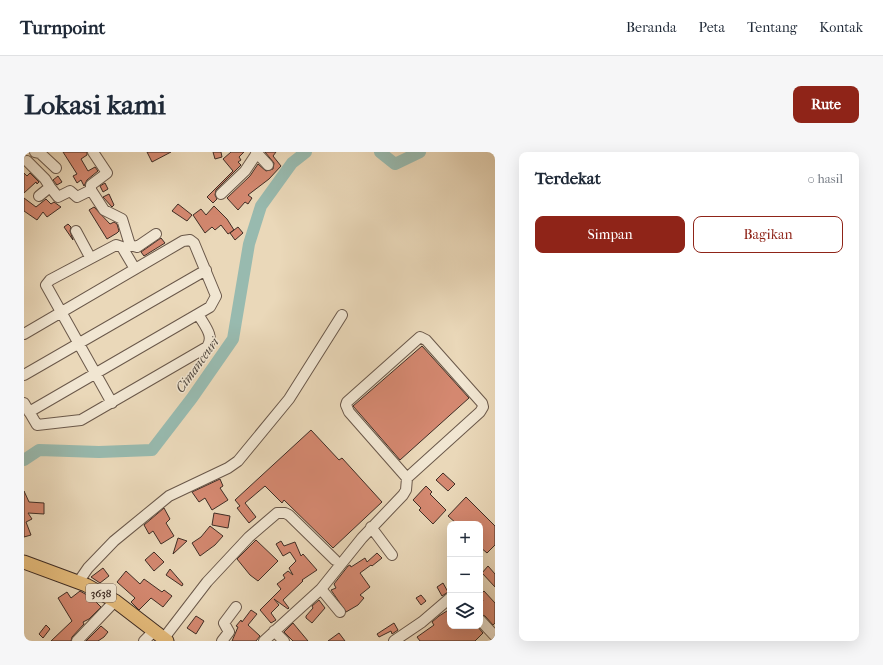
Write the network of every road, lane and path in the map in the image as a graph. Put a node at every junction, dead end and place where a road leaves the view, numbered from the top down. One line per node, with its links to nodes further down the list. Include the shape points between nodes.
1 (35, 152): 4 (street); 6 (street, via 40,153)
2 (93, 152): 8 (street, via 107,173 91,185)
3 (257, 152): 5 (street); 9 (street, via 245,171)
4 (25, 162): 7 (street, via 45,179)
5 (268, 165)
6 (56, 168)
7 (50, 187): 8 (street, via 58,196 70,191 77,196); 10 (street)
8 (91, 190): 12 (street, via 104,210 122,219 132,247 137,248)
9 (221, 194)
10 (39, 196)
11 (76, 231): 13 (street)
12 (156, 234)
13 (90, 257): 14 (street, via 116,245 122,246); 16 (street, via 50,280 46,285)
14 (135, 269): 15 (street, via 190,240 194,243); 16 (street)
15 (206, 270): 17 (street, via 216,296 210,307); 20 (street)
16 (61, 313): 19 (street); 20 (street)
17 (198, 314): 21 (street); 23 (street, via 211,337 207,347)
18 (342, 315): 31 (street, via 289,399 238,461 169,496 114,541)
19 (24, 334)
20 (79, 344): 21 (street); 22 (street)
21 (95, 374): 23 (street); 25 (street)
22 (24, 375)
23 (112, 402): 25 (street, via 81,420 37,425)
24 (24, 403): 25 (street)
25 (29, 412)
26 (407, 478): 26 (street, via 483,407 426,340 420,337 346,405 349,412); 27 (street, via 403,495)
27 (371, 527): 28 (street); 32 (street)
28 (392, 555)
29 (335, 560): 39 (street, via 289,515 277,513 249,537)
30 (24, 562): 31 (main road, 3638)
31 (78, 581): 33 (main road, 3638)
32 (321, 589): 36 (street); 38 (street)
33 (116, 601): 39 (main road, 3638); 41 (street)
34 (447, 601): 46 (street)
35 (236, 606): 43 (street, via 224,623 229,632)
36 (340, 612)
37 (483, 624): 40 (street)
38 (274, 631): 44 (street); 45 (street)
39 (162, 636): 42 (street)
40 (492, 637)
41 (77, 641)
42 (144, 641)
43 (222, 641)
44 (264, 641)
45 (284, 641)
46 (394, 641)

